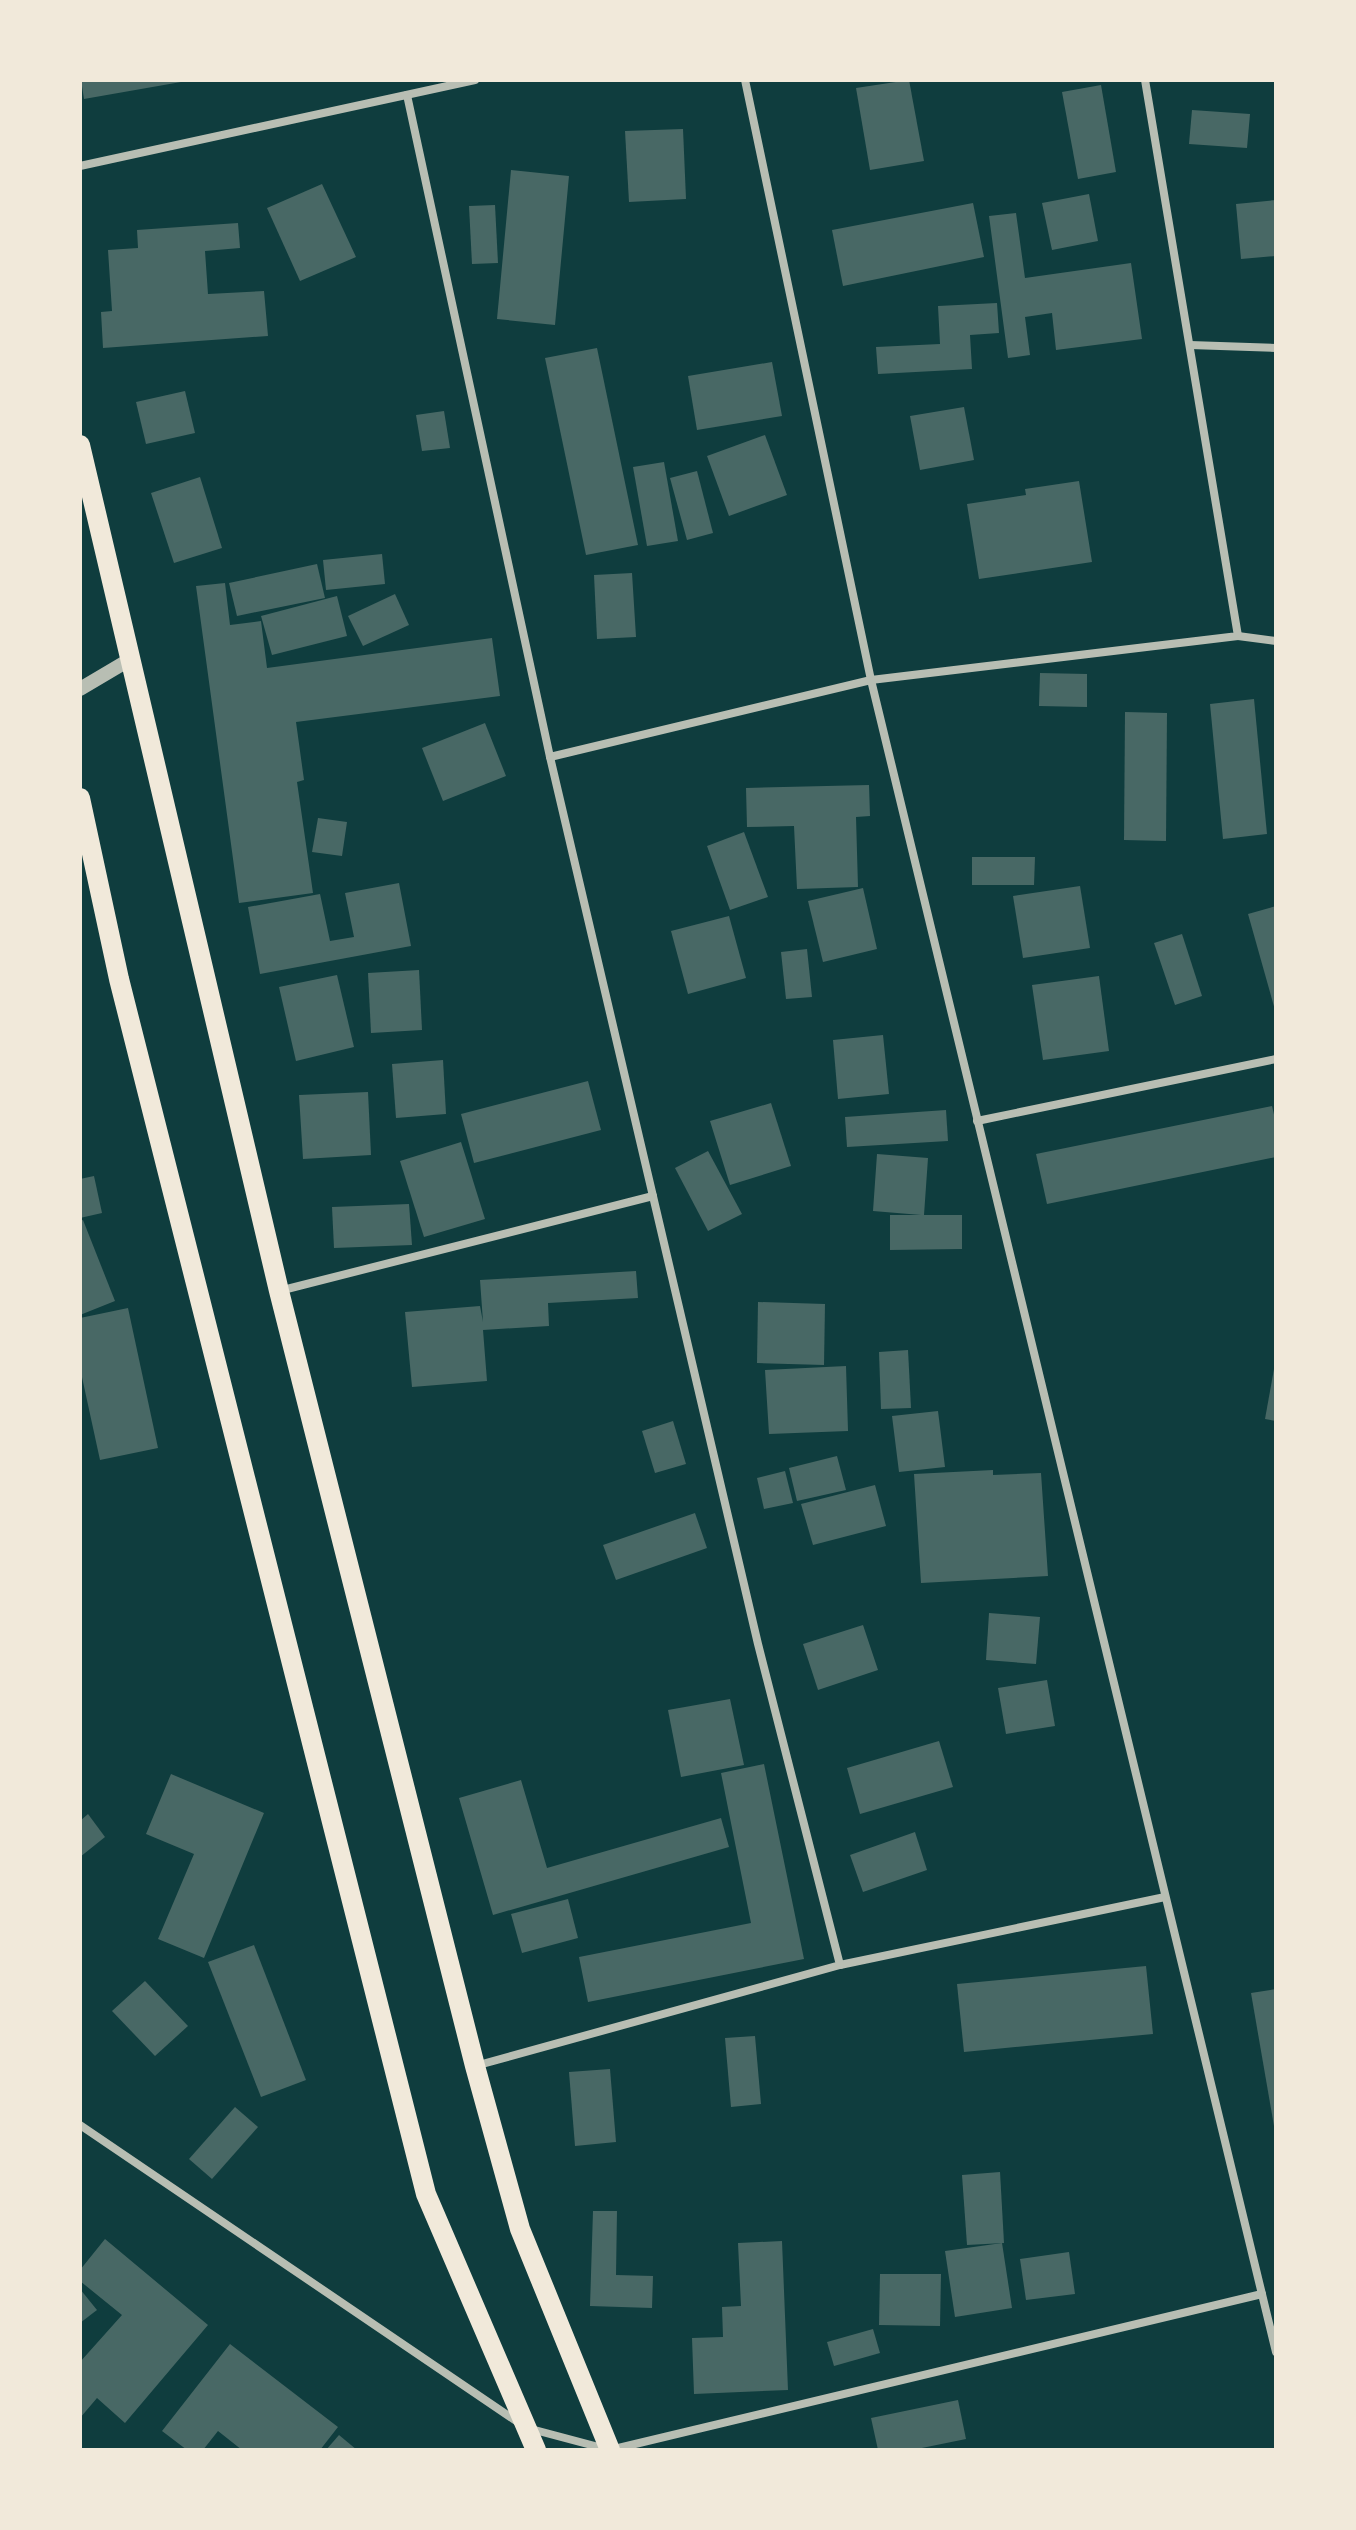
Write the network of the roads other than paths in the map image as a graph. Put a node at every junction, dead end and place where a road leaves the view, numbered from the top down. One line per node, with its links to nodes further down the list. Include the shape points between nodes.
1 (475, 80): 4 (street)
2 (745, 80): 12 (street)
3 (1145, 80): 6 (street)
4 (407, 95): 5 (street); 14 (street)
5 (80, 166)
6 (1190, 345): 7 (street); 9 (street)
7 (1276, 348)
8 (80, 445): 11 (main road)
9 (1238, 636): 10 (street); 12 (street)
10 (1276, 641)
11 (129, 660): 13 (street); 19 (main road)
12 (871, 680): 14 (street); 17 (street)
13 (80, 689)
14 (550, 757): 18 (street)
15 (80, 798): 26 (main road, via 122,992 426,2194)
16 (1276, 1059): 17 (street)
17 (977, 1121): 20 (street)
18 (653, 1196): 19 (street); 21 (street)
19 (279, 1291): 22 (main road)
20 (1165, 1897): 21 (street); 24 (street)
21 (840, 1965): 22 (street)
22 (475, 2066): 28 (main road, via 520,2229)
23 (80, 2125): 26 (street)
24 (1262, 2294): 25 (street); 28 (street)
25 (1276, 2352)
26 (527, 2428): 27 (main road); 28 (street)
27 (536, 2450)
28 (610, 2450)

